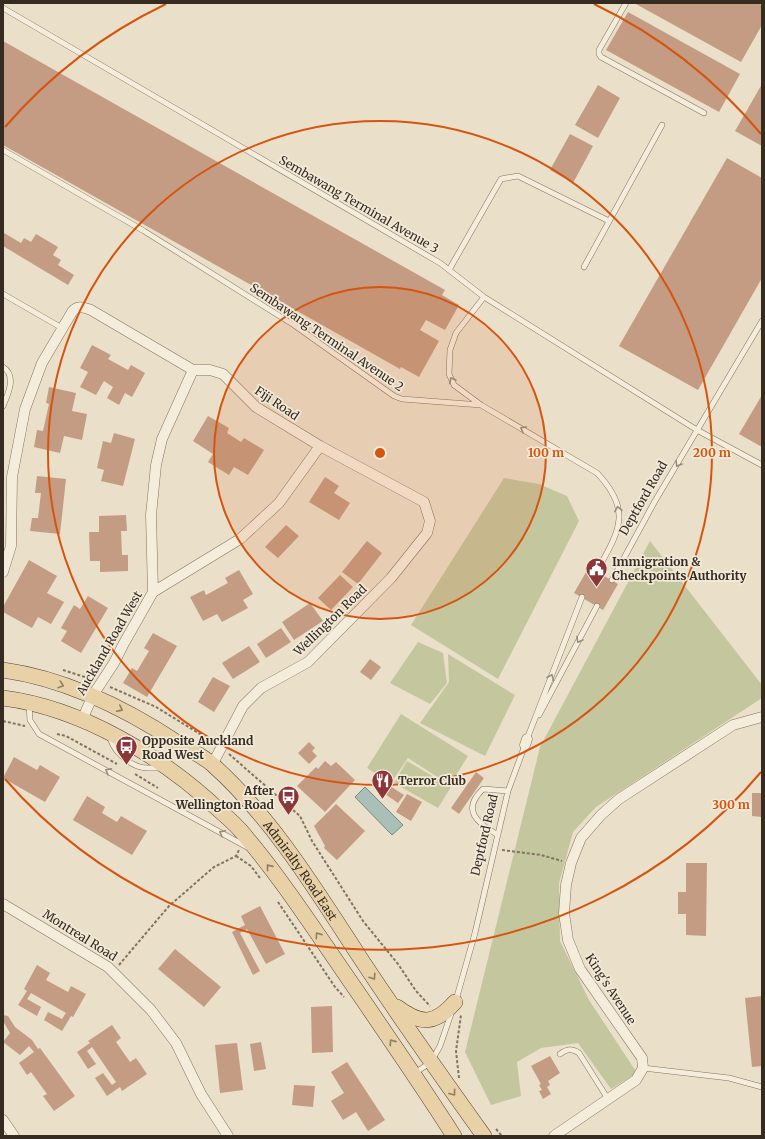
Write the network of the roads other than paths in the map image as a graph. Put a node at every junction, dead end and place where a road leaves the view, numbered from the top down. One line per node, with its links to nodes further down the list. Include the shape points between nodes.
1 (626, 3): 3 (lane, via 599,50 601,57)
2 (3, 8): 8 (lane, Sembawang Terminal Avenue 3)
3 (704, 113)
4 (662, 125): 6 (lane)
5 (3, 150): 15 (lane, Sembawang Terminal Avenue 2, via 144,231 281,317 394,396 402,399)
6 (609, 221): 7 (lane); 8 (lane, via 518,176 507,177 501,179)
7 (584, 267)
8 (449, 270): 10 (lane, Sembawang Terminal Avenue 3)
9 (3, 294): 12 (lane)
10 (484, 297): 15 (lane, one-way to 10, via 454,385 449,374 449,356 456,333); 17 (lane, Sembawang Terminal Avenue 3)
11 (762, 321): 17 (lane, Deptford Road)
12 (62, 328): 14 (street, Fiji Road, via 75,308 91,310); 22 (street, via 42,363 26,410 12,477 11,546)
13 (3, 367): 16 (lane, via 11,382)
14 (193, 370): 18 (street, Fiji Road, via 210,370 223,374 256,407); 24 (street, Auckland Road West, via 162,439 156,465 151,515)
15 (481, 404): 21 (lane, Sembawang Terminal Avenue 2, one-way to 15, via 617,532 620,515 616,497 607,483 597,472)
16 (3, 406)
17 (698, 430): 19 (lane, Sembawang Terminal Avenue 3); 23 (lane, Deptford Road, one-way to 23)
18 (320, 446): 20 (street, Fiji Road, via 424,502); 24 (street, via 279,503 240,539)
19 (762, 465)
20 (430, 521): 34 (street, Wellington Road, via 427,533 391,578 308,662 261,688 243,706)
21 (597, 571)
22 (3, 572)
23 (612, 580)
24 (153, 592): 28 (street, Auckland Road West, via 114,663)
25 (582, 597): 33 (lane, one-way to 25)
26 (597, 606): 33 (lane, Deptford Road, one-way to 33)
27 (3, 670): 28 (main road, Admiralty Road East, one-way to 28, via 29,674)
28 (93, 695): 32 (street, Auckland Road West); 34 (main road, Admiralty Road East, one-way to 34, via 148,723)
29 (3, 698): 30 (main road, Admiralty Road East)
30 (29, 703): 32 (main road, Admiralty Road East); 37 (lane, one-way to 30, via 39,734 30,720)
31 (762, 717): 43 (street, King's Avenue, via 734,725 619,799 601,814 581,838 571,863 564,913 568,940 580,969 642,1058)
32 (82, 720): 37 (main road, Admiralty Road East, via 109,732 193,786 241,830)
33 (526, 742): 35 (lane, Deptford Road)
34 (212, 764): 39 (main road, Admiralty Road East, one-way to 39, via 259,813 331,911)
35 (508, 790): 36 (lane, Deptford Road); 36 (lane, via 483,788 475,796 472,806 473,815 480,824)
36 (498, 835): 40 (lane, Deptford Road, via 475,933)
37 (256, 852): 44 (main road, Admiralty Road East, one-way to 37, via 281,882)
38 (3, 904): 49 (street, Montreal Road, via 108,967 152,1010 176,1043 201,1094)
39 (389, 1002): 40 (main road, via 411,1017 430,1020 444,1015); 42 (main road, Admiralty Road East)
40 (455, 1002): 42 (lane, Deptford Road, via 440,1046)
41 (560, 1054): 46 (lane, via 567,1050 579,1053)
42 (431, 1062): 44 (lane, Deptford Road); 51 (main road, Admiralty Road East, one-way to 51)
43 (643, 1068): 45 (lane, via 729,1078); 46 (street, via 636,1080)
44 (414, 1074): 50 (main road, Admiralty Road East)
45 (762, 1087)
46 (608, 1099): 52 (street)
47 (3, 1120): 48 (street)
48 (14, 1136)
49 (228, 1136)
50 (454, 1136)
51 (484, 1136)
52 (554, 1136)

